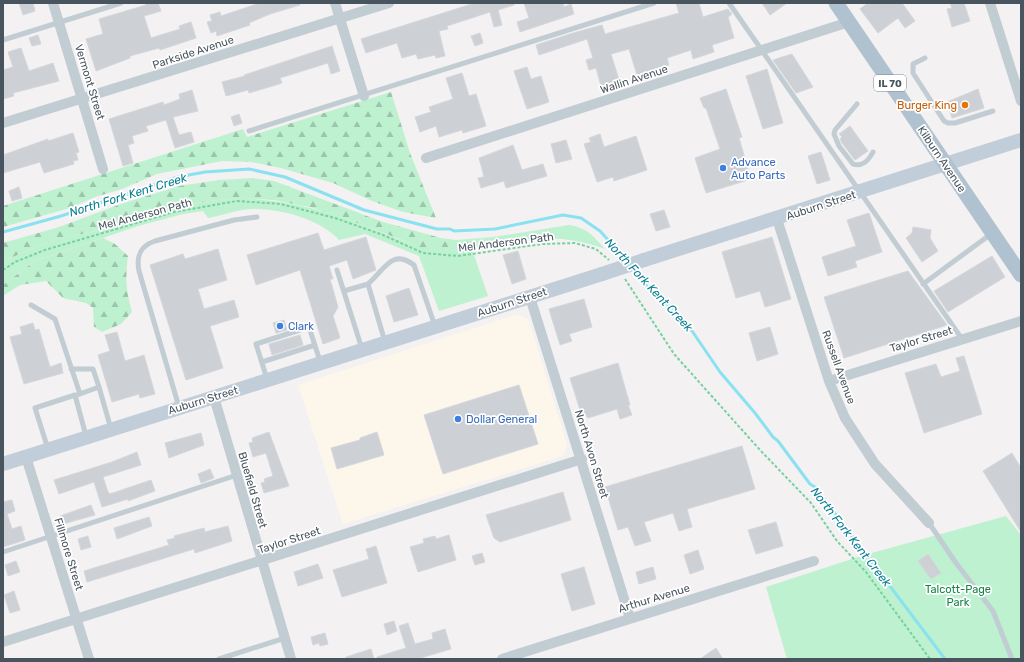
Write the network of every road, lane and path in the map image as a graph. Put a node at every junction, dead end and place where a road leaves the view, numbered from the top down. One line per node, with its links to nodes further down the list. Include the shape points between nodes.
1 (53, 3): 11 (street, Vermont Street)
2 (121, 3): 11 (lane)
3 (335, 3): 9 (street)
4 (389, 3): 9 (street, Parkside Avenue)
5 (654, 3): 15 (lane)
6 (729, 3): 13 (lane)
7 (836, 3): 10 (main road, Kilburn Avenue / IL 70)
8 (990, 3): 17 (street)
9 (340, 18): 15 (street); 16 (street, Parkside Avenue)
10 (849, 22): 13 (street, Wallin Avenue); 25 (main road, Kilburn Avenue / IL 70)
11 (59, 23): 12 (lane); 16 (street, Vermont Street)
12 (3, 40)
13 (762, 51): 24 (street, Wallin Avenue); 27 (lane)
14 (925, 58): 19 (lane, via 913,64 913,73 944,121 955,123)
15 (364, 96): 21 (lane)
16 (82, 100): 20 (street, Parkside Avenue); 26 (street, Vermont Street)
17 (1021, 101)
18 (857, 104): 23 (lane, via 835,130 836,140 852,164 865,162)
19 (993, 112)
20 (3, 123)
21 (249, 131)
22 (1021, 140): 25 (main road, Auburn Street)
23 (873, 152)
24 (426, 158)
25 (945, 164): 27 (main road, Auburn Street); 30 (main road, Kilburn Avenue / IL 70)
26 (103, 169)
27 (859, 192): 29 (main road, Auburn Street); 37 (lane)
28 (257, 217): 55 (lane, via 234,220 155,241 146,245 139,253 136,261 138,271)
29 (777, 219): 39 (main road, Auburn Street, bridge); 51 (street, Russell Avenue)
30 (992, 233): 34 (main road, Kilburn Avenue / IL 70); 37 (lane)
31 (614, 266): 32 (path, Mel Anderson Path, via 605,254 575,243 542,244 458,256 423,253 335,218 281,204 237,201 174,212 45,250 15,262)
32 (3, 270)
33 (337, 270): 38 (lane)
34 (1021, 275)
35 (624, 278): 76 (path, via 674,354 811,503 837,541 866,572)
36 (368, 284): 38 (lane); 42 (lane, via 395,258 408,260 414,265); 44 (lane)
37 (923, 284): 43 (lane)
38 (344, 291): 46 (lane)
39 (530, 297): 42 (main road, Auburn Street); 60 (street, North Avon Street)
40 (31, 305): 49 (lane, via 55,319)
41 (1021, 321): 43 (street, Taylor Street)
42 (435, 327): 44 (main road, Auburn Street)
43 (962, 339): 51 (street, Taylor Street)
44 (386, 343): 46 (main road, Auburn Street)
45 (315, 345): 47 (lane); 47 (lane, via 309,327 256,344); 48 (lane)
46 (362, 350): 48 (main road, Auburn Street)
47 (262, 362): 50 (lane)
48 (320, 363): 50 (main road, Auburn Street)
49 (71, 369): 52 (lane, via 93,369); 53 (lane)
50 (267, 380): 54 (main road, Auburn Street)
51 (829, 381): 63 (street, Russell Avenue, via 845,418 875,464)
52 (99, 388): 53 (lane); 56 (lane)
53 (77, 395): 57 (lane); 58 (lane, via 35,408)
54 (214, 397): 55 (main road, Auburn Street); 62 (street, Bluefield Street)
55 (179, 408): 56 (main road, Auburn Street)
56 (112, 429): 57 (main road, Auburn Street)
57 (87, 437): 58 (main road, Auburn Street)
58 (48, 450): 59 (main road, Auburn Street)
59 (26, 457): 61 (main road, Auburn Street); 64 (street, Fillmore Street)
60 (582, 459): 67 (street, Taylor Street); 68 (street, North Avon Street)
61 (3, 464)
62 (236, 475): 64 (lane); 67 (street, Bluefield Street)
63 (929, 523): 77 (lane, via 993,610)
64 (51, 537): 65 (lane); 69 (street, Fillmore Street)
65 (3, 552)
66 (814, 560): 68 (street, Arthur Avenue)
67 (262, 561): 69 (street, Taylor Street); 70 (street, Bluefield Street)
68 (630, 618): 75 (street, Arthur Avenue)
69 (76, 619): 71 (street, Taylor Street); 72 (street, Fillmore Street)
70 (285, 638): 73 (lane); 74 (street, Bluefield Street)
71 (3, 642)
72 (89, 659)
73 (219, 659)
74 (291, 659)
75 (502, 659)
76 (930, 659)
77 (1012, 659)

